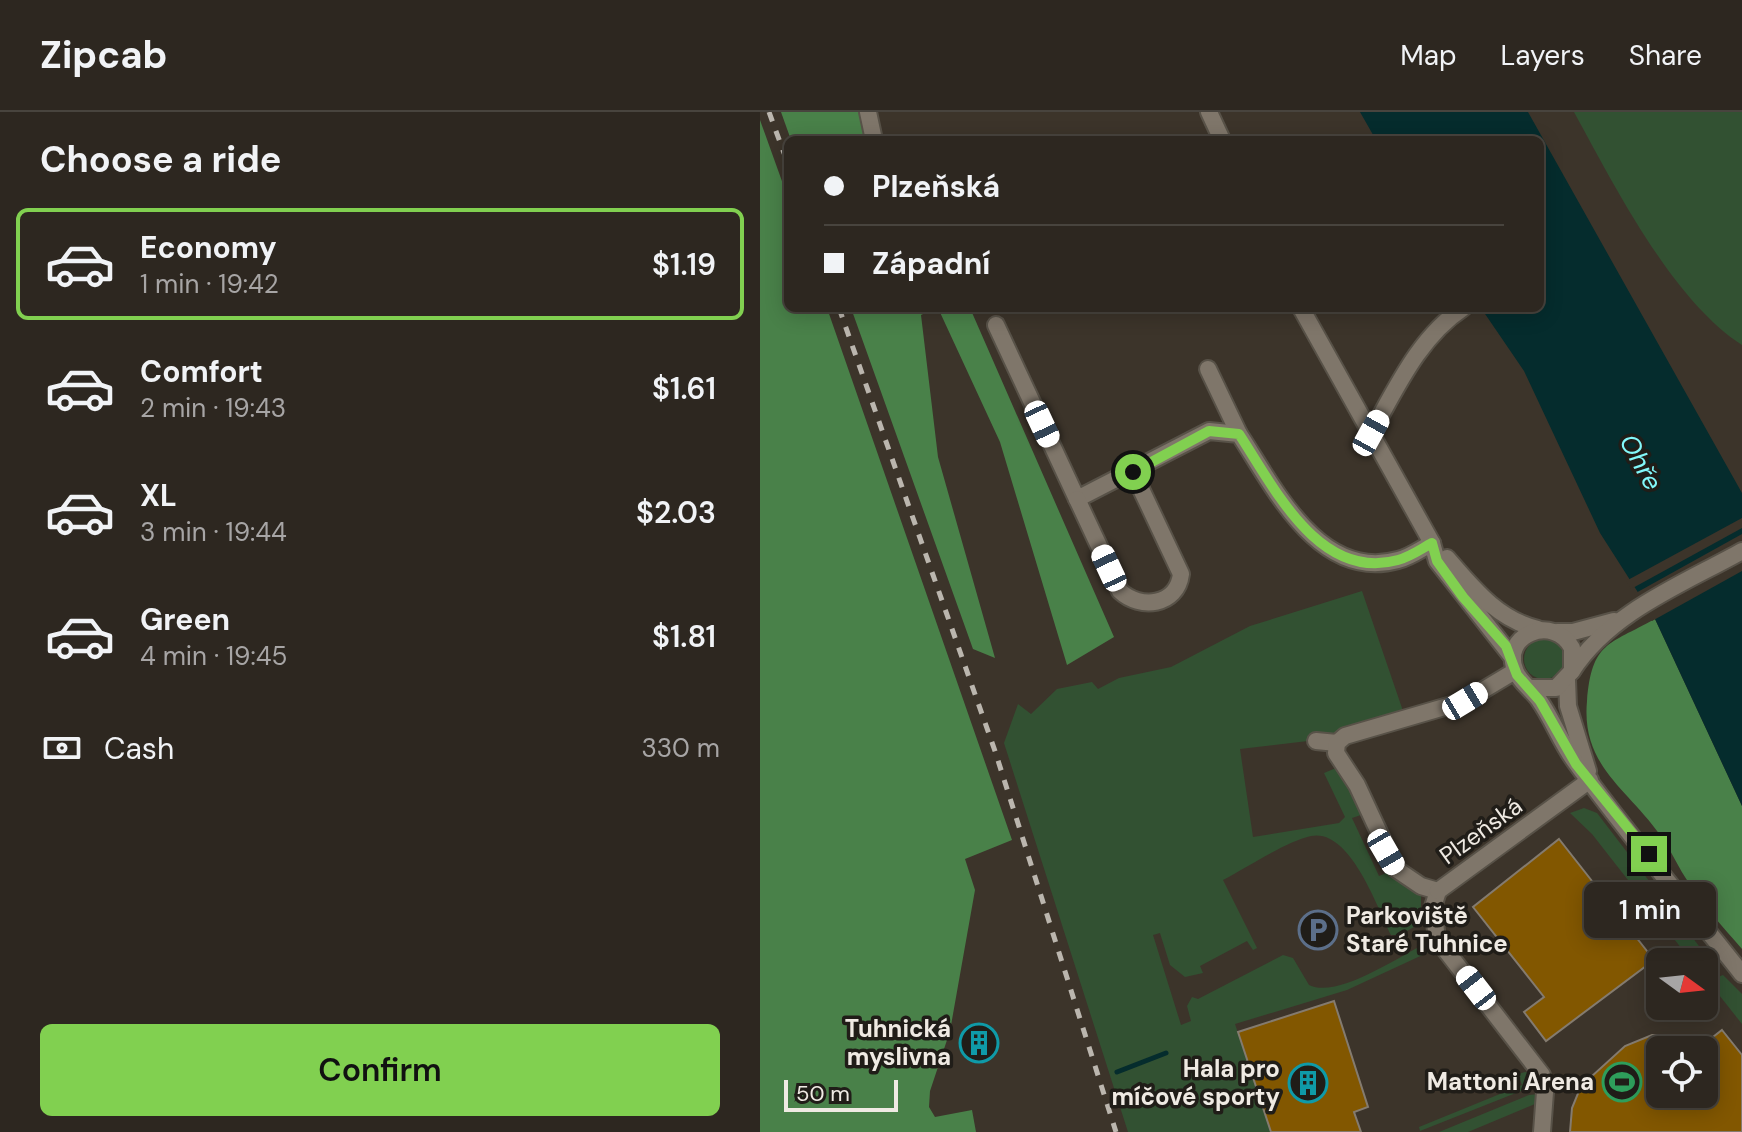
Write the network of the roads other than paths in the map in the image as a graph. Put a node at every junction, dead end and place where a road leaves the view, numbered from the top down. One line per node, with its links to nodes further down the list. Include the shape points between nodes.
1 (868, 112): 3 (street)
2 (1209, 112): 4 (street)
3 (873, 136)
4 (1220, 136)
5 (1303, 312): 9 (street)
6 (1459, 312): 9 (street, via 1415,358)
7 (996, 325): 12 (street)
8 (1208, 369): 10 (street)
9 (1371, 433): 13 (street)
10 (1239, 434): 11 (street, via 1209,431); 13 (street, via 1287,508 1323,545 1353,560 1387,562)
11 (1133, 472): 12 (street); 12 (street, via 1181,574 1180,585 1167,598 1141,603 1120,591)
12 (1077, 499)
13 (1432, 543): 16 (street, via 1495,609); 18 (street, via 1437,561)
14 (1742, 551): 15 (street)
15 (1620, 620): 17 (street); 19 (street, via 1588,649)
16 (1538, 629): 17 (street); 18 (street, via 1522,638)
17 (1557, 632): 19 (street, via 1572,648)
18 (1514, 664): 20 (street); 22 (street, via 1465,701 1345,736)
19 (1570, 676): 20 (street, via 1552,689); 23 (street, via 1568,706)
20 (1530, 688): 23 (street)
21 (1316, 741): 22 (street)
22 (1337, 743): 24 (street, Plzeňská, via 1336,753 1396,869)
23 (1590, 780): 24 (street, Plzeňská); 25 (street)
24 (1438, 891): 26 (street, via 1433,907 1437,939 1542,1075)
25 (1742, 974)
26 (1542, 1132)

